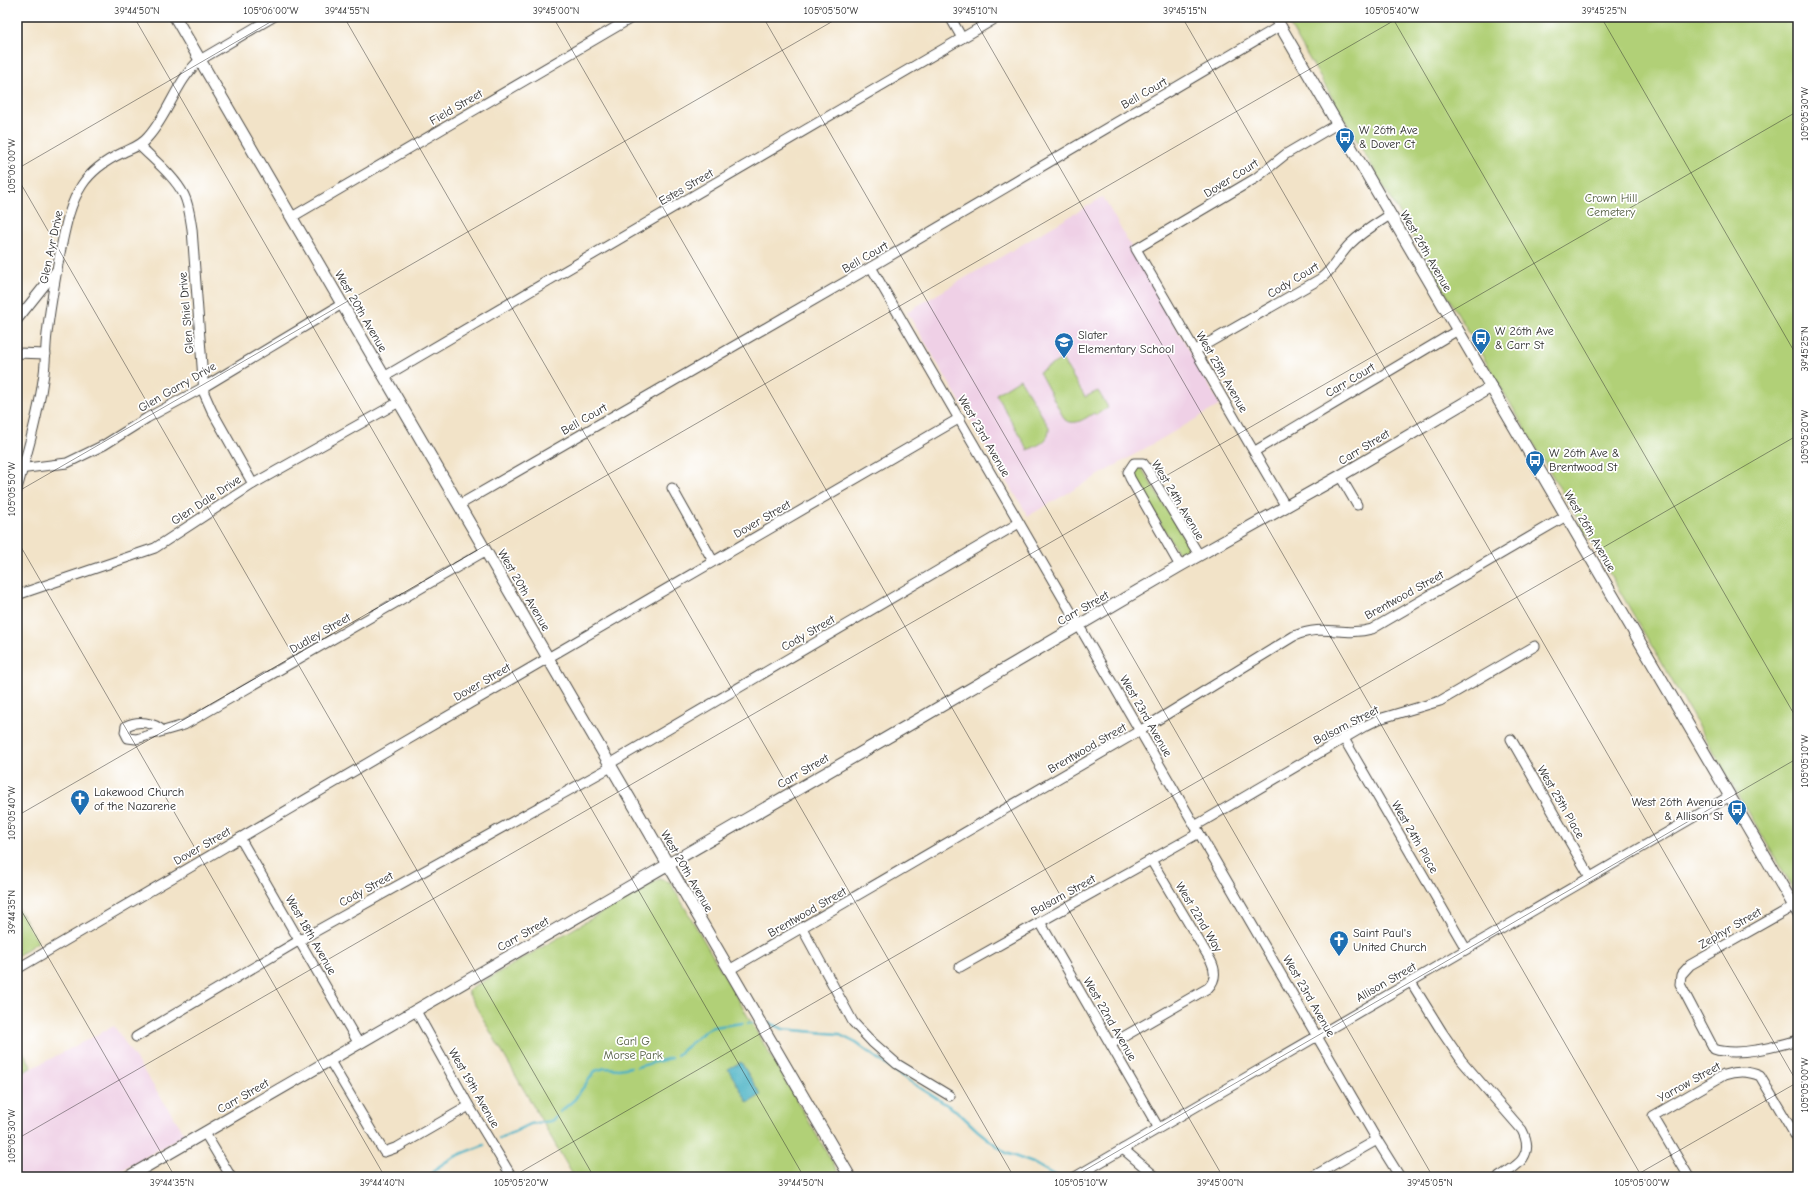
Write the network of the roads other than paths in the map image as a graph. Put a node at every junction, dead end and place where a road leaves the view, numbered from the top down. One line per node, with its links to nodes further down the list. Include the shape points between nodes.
1 (175, 17): 8 (street, West 20th Avenue)
2 (273, 17): 8 (street, Glen Ayr Drive)
3 (633, 17): 12 (street, Field Street)
4 (950, 17): 7 (street)
5 (998, 17): 7 (street, Estes Street)
6 (1277, 22): 9 (street, West 26th Avenue); 14 (street, Bell Court)
7 (962, 38): 22 (street, Estes Street)
8 (200, 60): 10 (street, Glen Ayr Drive, via 180,84 155,129); 12 (street, West 20th Avenue)
9 (1337, 124): 11 (street, West 26th Avenue); 13 (street, Dover Court, via 1286,154 1256,178)
10 (140, 146): 15 (street, Glen Ayr Drive, via 110,159 82,185 67,218); 23 (street, Glen Shiel Drive, via 176,183 188,205)
11 (1390, 215): 18 (street, West 26th Avenue); 19 (street, Cody Court, via 1358,236 1333,268 1320,279)
12 (292, 217): 16 (street, West 20th Avenue)
13 (1136, 249): 19 (street, West 25th Avenue)
14 (871, 267): 26 (street, West 23rd Avenue); 33 (street, Bell Court)
15 (57, 269): 17 (street); 21 (street, Glen Ayr Drive)
16 (342, 304): 22 (street, West 20th Avenue); 23 (street, Glen Garry Drive)
17 (17, 320)
18 (1458, 330): 24 (street, West 26th Avenue); 27 (street, Carr Court)
19 (1196, 350): 27 (street, West 25th Avenue)
20 (17, 353): 21 (street)
21 (46, 354): 28 (street, Glen Ayr Drive, via 40,398)
22 (384, 377): 25 (street, West 20th Avenue)
23 (204, 386): 28 (street, Glen Garry Drive, via 104,445 67,463); 30 (street, Glen Shiel Drive, via 204,393 212,411)
24 (1491, 386): 29 (street, Carr Street); 36 (street, West 26th Avenue)
25 (399, 402): 30 (street, Glen Dale Drive); 33 (street, West 20th Avenue)
26 (960, 418): 37 (street, West 23rd Avenue); 40 (street, Dover Street)
27 (1255, 451): 35 (street, West 25th Avenue)
28 (20, 469): 32 (street, Glen Ayr Drive)
29 (1340, 476): 34 (street); 35 (street, Carr Street)
30 (254, 484): 42 (street, Glen Dale Drive, via 155,548)
31 (672, 488): 40 (street)
32 (17, 489)
33 (459, 505): 38 (street, West 20th Avenue)
34 (1357, 505)
35 (1286, 507): 39 (street, Carr Street)
36 (1566, 516): 46 (street, Brentwood Street, via 1372,629 1351,632 1313,630 1294,636); 51 (street, West 26th Avenue)
37 (1019, 523): 43 (street, West 23rd Avenue); 50 (street, Cody Street)
38 (485, 551): 45 (street, West 20th Avenue); 47 (street, Dudley Street, via 202,715 184,725)
39 (1198, 556): 41 (street, Carr Street); 41 (street, West 24th Avenue, via 1146,467 1143,463 1134,463 1128,472 1130,478)
40 (713, 561): 45 (street, Dover Street)
41 (1180, 566): 43 (street, Carr Street)
42 (17, 595)
43 (1078, 625): 46 (street, West 23rd Avenue); 55 (street, Carr Street)
44 (1535, 646): 48 (street, Balsam Street, via 1440,701 1379,719)
45 (548, 658): 50 (street, West 20th Avenue); 53 (street, Dover Street)
46 (1141, 730): 52 (street, West 23rd Avenue); 59 (street, Brentwood Street)
47 (163, 731)
48 (1343, 737): 52 (street, Balsam Street); 61 (street, West 24th Place)
49 (1511, 739): 56 (street, West 25th Place)
50 (610, 765): 55 (street, West 20th Avenue); 60 (street, Cody Street)
51 (1730, 796): 56 (street, Allison Street); 57 (street, West 26th Avenue)
52 (1197, 829): 54 (street, Balsam Street); 67 (street, West 23rd Avenue)
53 (240, 838): 60 (street, West 18th Avenue); 63 (street, Dover Street)
54 (1151, 860): 58 (street, Balsam Street); 71 (street, West 22nd Way, via 1215,968 1214,982 1208,988)
55 (668, 865): 64 (street, West 20th Avenue); 66 (street, Carr Street)
56 (1590, 877): 61 (street, Allison Street)
57 (1796, 909): 72 (street, Zephyr Street, via 1690,965 1681,975 1680,984 1684,994)
58 (1040, 922): 62 (street, Balsam Street); 71 (street, West 22nd Avenue)
59 (802, 928): 64 (street, Brentwood Street); 74 (street, via 853,1022 897,1064)
60 (300, 940): 68 (street, Cody Street); 70 (street, West 18th Avenue)
61 (1466, 949): 65 (street, Allison Street)
62 (960, 967)
63 (17, 970)
64 (729, 970): 84 (street, West 20th Avenue)
65 (1411, 982): 67 (street, Allison Street); 89 (street, via 1462,1061 1522,1130 1526,1138 1527,1148 1522,1162)
66 (416, 1011): 70 (street, Carr Street); 75 (street, West 19th Avenue)
67 (1318, 1035): 76 (street, Allison Street); 78 (street, West 23rd Avenue)
68 (136, 1037)
69 (1798, 1040): 72 (street, Yarrow Street, via 1758,1050 1728,1052)
70 (359, 1044): 73 (street, Carr Street)
71 (1111, 1044): 76 (street, West 22nd Avenue)
72 (1714, 1049)
73 (330, 1060): 75 (street, via 384,1152 398,1147); 77 (street, Carr Street)
74 (950, 1096)
75 (469, 1106): 83 (street, West 19th Avenue)
76 (1158, 1127): 80 (street, Allison Street)
77 (205, 1133): 81 (street, Carr Street); 82 (street)
78 (1377, 1140): 87 (street); 88 (street, West 23rd Avenue)
79 (1798, 1140): 90 (street, Yarrow Street, via 1760,1076 1749,1072 1724,1074 1653,1116)
80 (1123, 1149): 85 (street, Allison Street); 86 (street)
81 (128, 1177)
82 (231, 1177)
83 (512, 1177)
84 (850, 1177)
85 (1075, 1177)
86 (1156, 1177)
87 (1312, 1177)
88 (1400, 1177)
89 (1499, 1177)
90 (1689, 1177)

